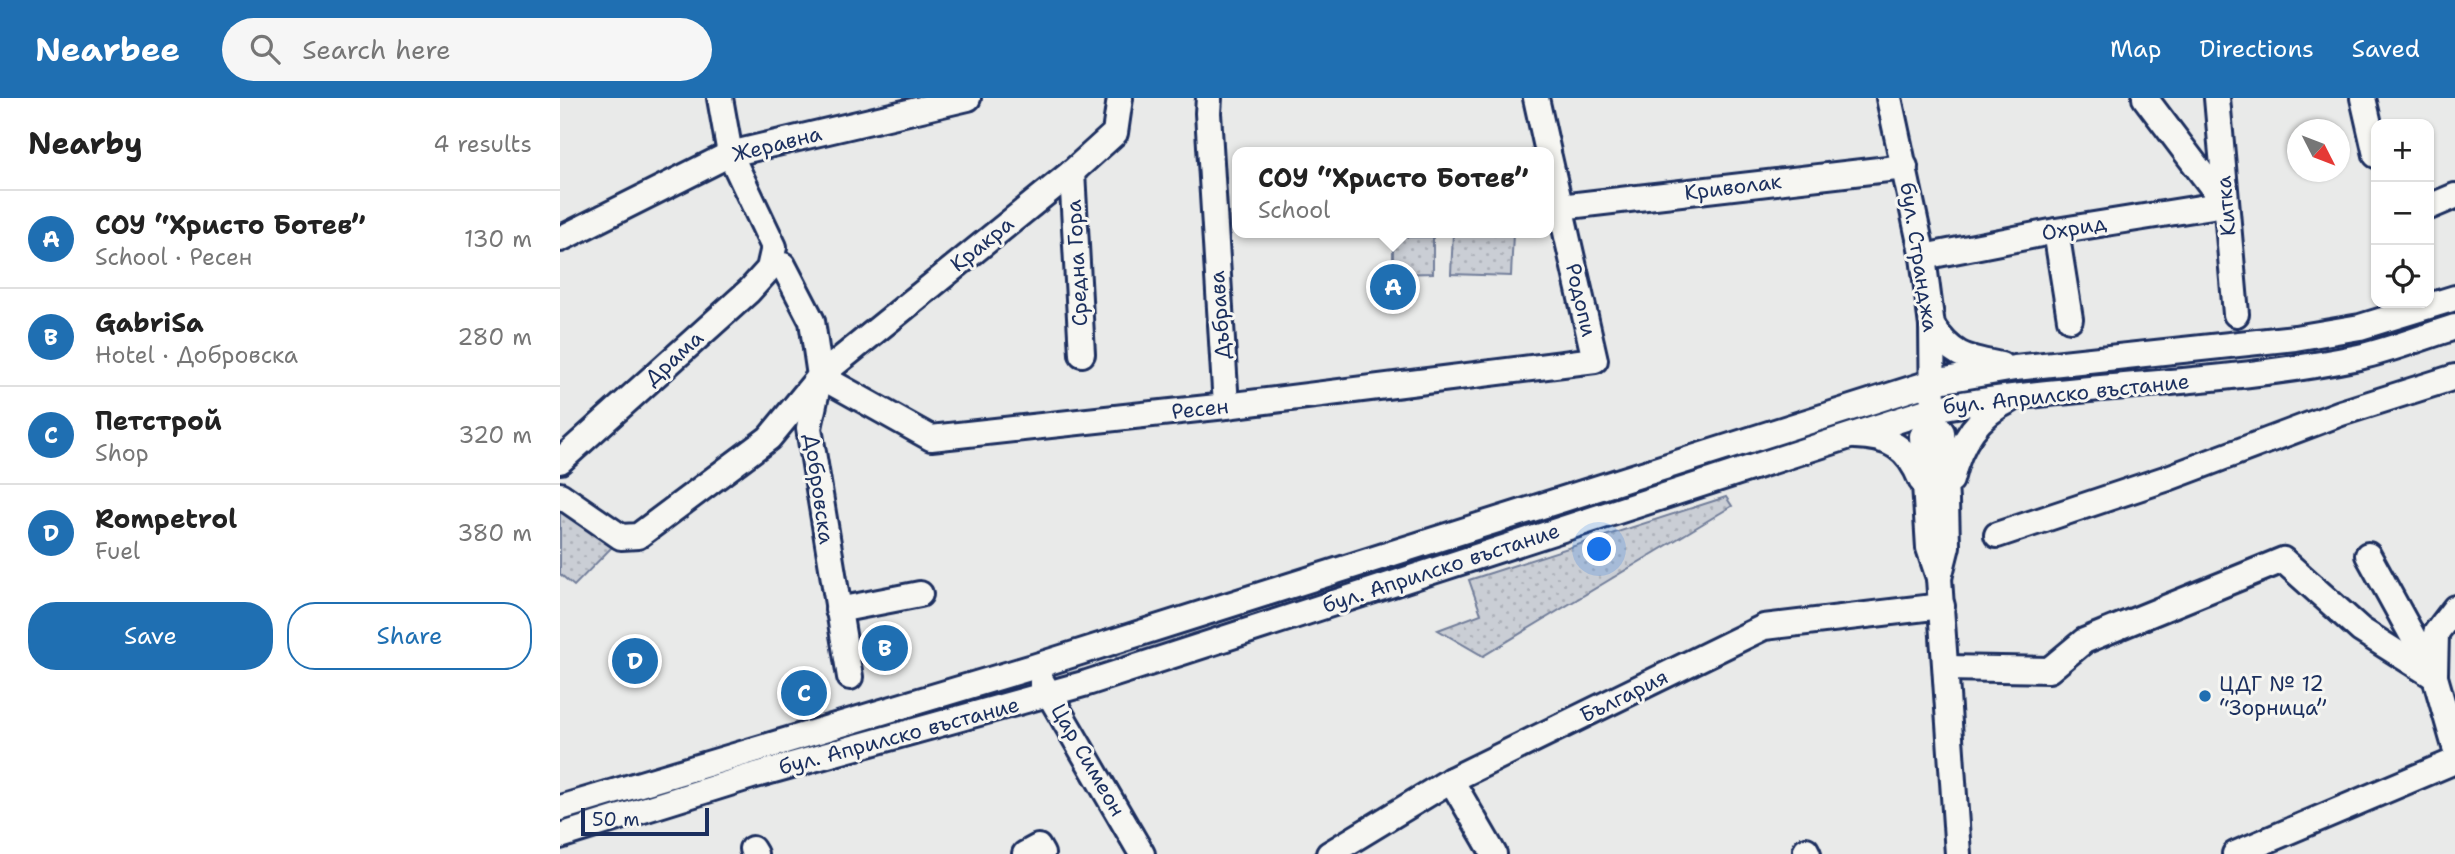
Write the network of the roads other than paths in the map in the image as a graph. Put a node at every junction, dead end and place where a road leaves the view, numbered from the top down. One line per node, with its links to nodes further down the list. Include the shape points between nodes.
1 (720, 98): 12 (street)
2 (968, 98): 12 (street, Жеравна)
3 (1120, 98): 14 (street, Кракра, via 1115,133)
4 (1209, 98): 36 (street, Дъбрава)
5 (1536, 98): 11 (street, Родопи)
6 (1889, 98): 13 (street, бул. Странджа)
7 (2146, 98): 17 (street)
8 (2217, 98): 17 (street, Китка)
9 (2362, 98): 10 (street)
10 (2371, 135)
11 (1546, 147)
12 (730, 154): 21 (street, Жеравна); 22 (street, Добровска)
13 (1905, 167): 19 (street, Криволак); 23 (street, бул. Странджа)
14 (1072, 172): 29 (street, Средна Гора); 32 (street, Кракра)
15 (1554, 181): 19 (street, Родопи)
16 (2455, 197): 18 (street)
17 (2225, 204): 20 (street, Охрид); 25 (street, Китка)
18 (2434, 205)
19 (1560, 207): 30 (street, Родопи)
20 (2056, 231): 23 (street, Охрид); 26 (street)
21 (560, 239)
22 (779, 256): 32 (street, Добровска, via 813,321); 39 (street, Драма, via 749,291)
23 (1923, 257): 27 (street, бул. Странджа)
24 (2455, 299): 31 (street, бул. Априлско въстание, via 2360,327 2295,338)
25 (2236, 314)
26 (2070, 319)
27 (1932, 326): 31 (street, via 1958,355); 34 (street, бул. Странджа)
28 (2455, 327): 35 (street, бул. Априлско въстание, via 2362,356 2300,367)
29 (1082, 354)
30 (1595, 360): 36 (street, Ресен)
31 (2015, 368): 34 (street, бул. Априлско въстание)
32 (820, 376): 36 (street, Ресен, via 931,438); 40 (street, Кракра, via 769,438 638,536 621,537); 47 (street, Добровска, via 809,428)
33 (2455, 376): 42 (street)
34 (1933, 382): 37 (street, бул. Странджа); 48 (street, бул. Априлско въстание)
35 (2024, 394): 37 (street, бул. Априлско въстание); 41 (street, via 2002,404 1972,430)
36 (1226, 406)
37 (1933, 414): 38 (street, бул. Априлско въстание); 41 (street, бул. Странджа, via 1942,432)
38 (1851, 435): 41 (street, via 1873,436 1898,447); 52 (street, бул. Априлско въстание)
39 (560, 461)
40 (560, 495)
41 (1935, 495): 45 (street, бул. Странджа, via 1929,548 1940,578)
42 (1997, 535)
43 (2368, 555): 51 (street)
44 (920, 594): 47 (street)
45 (1942, 606): 49 (street, бул. Странджа); 55 (street, България, via 1763,627)
46 (2455, 608): 51 (street, via 2436,633)
47 (838, 610): 50 (street, Добровска)
48 (1033, 667): 52 (street, Цар Симеон); 56 (street, бул. Априлско въстание)
49 (1946, 668): 51 (street, via 2049,670 2084,641 2283,561 2361,630); 61 (street, бул. Странджа)
50 (850, 677)
51 (2435, 677): 53 (street)
52 (1049, 694): 57 (street, бул. Априлско въстание, via 752,776); 58 (street, Цар Симеон)
53 (2455, 747)
54 (2455, 761): 62 (street)
55 (1451, 780): 59 (street, България); 60 (street)
56 (560, 807)
57 (560, 836)
58 (1142, 854)
59 (1328, 854)
60 (1494, 854)
61 (1958, 854)
62 (2235, 854)

